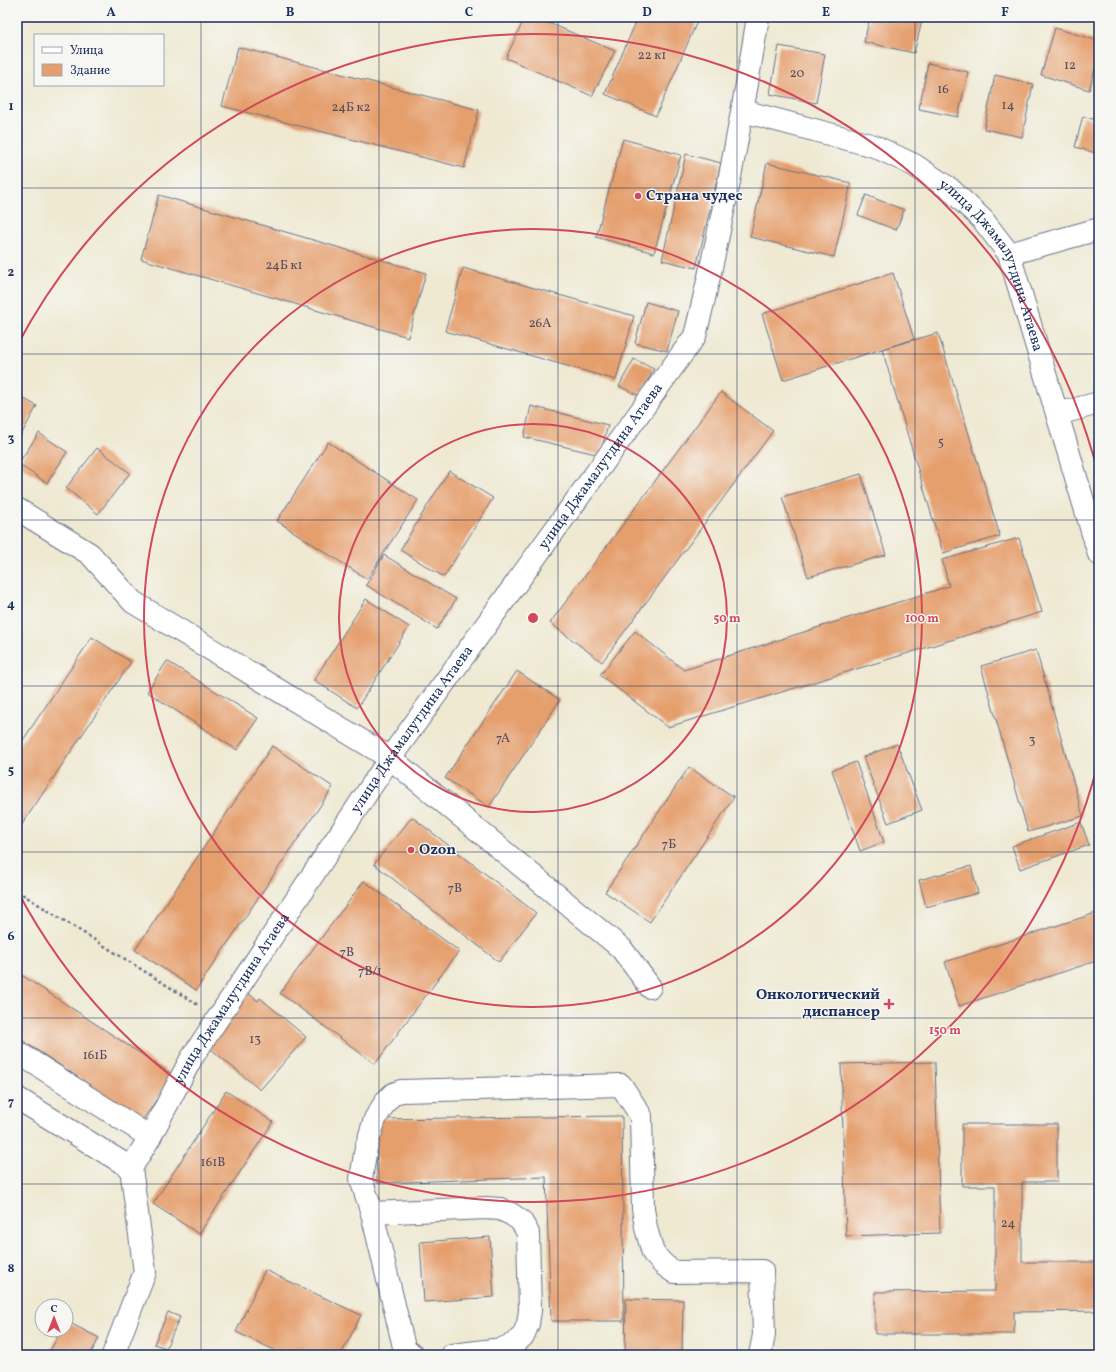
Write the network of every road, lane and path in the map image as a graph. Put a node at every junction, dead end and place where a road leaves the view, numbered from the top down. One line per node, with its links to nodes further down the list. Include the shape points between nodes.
1 (758, 17): 2 (street, улица Джамалутдина Атаева)
2 (743, 111): 4 (street, улица Джамалутдина Атаева, via 874,146 914,165 950,189 983,220); 10 (street, улица Джамалутдина Атаева, via 695,336)
3 (1099, 229): 4 (street)
4 (1009, 254): 6 (street, улица Джамалутдина Атаева)
5 (1099, 402): 6 (street)
6 (1057, 414): 8 (street, улица Джамалутдина Атаева)
7 (17, 509): 10 (street, via 90,554 133,602)
8 (1095, 530): 9 (street, улица Джамалутдина Атаева)
9 (1099, 554)
10 (390, 758): 12 (street, via 621,948); 13 (street, улица Джамалутдина Атаева)
11 (17, 891): 13 (path)
12 (650, 987)
13 (218, 1018): 16 (street, улица Джамалутдина Атаева, via 191,1059)
14 (17, 1052): 16 (street)
15 (17, 1098): 17 (street)
16 (150, 1137): 17 (street, улица Джамалутдина Атаева)
17 (131, 1168): 19 (street, via 145,1272)
18 (372, 1213): 20 (street, via 404,1347); 21 (street, via 500,1209 521,1221 528,1233 530,1310 523,1336 514,1344 502,1349); 22 (street, via 362,1180 366,1148 375,1119 393,1094 401,1091 621,1084 641,1116 643,1208 653,1253 674,1272 762,1271 764,1335)
19 (112, 1355)
20 (413, 1355)
21 (452, 1355)
22 (760, 1355)

